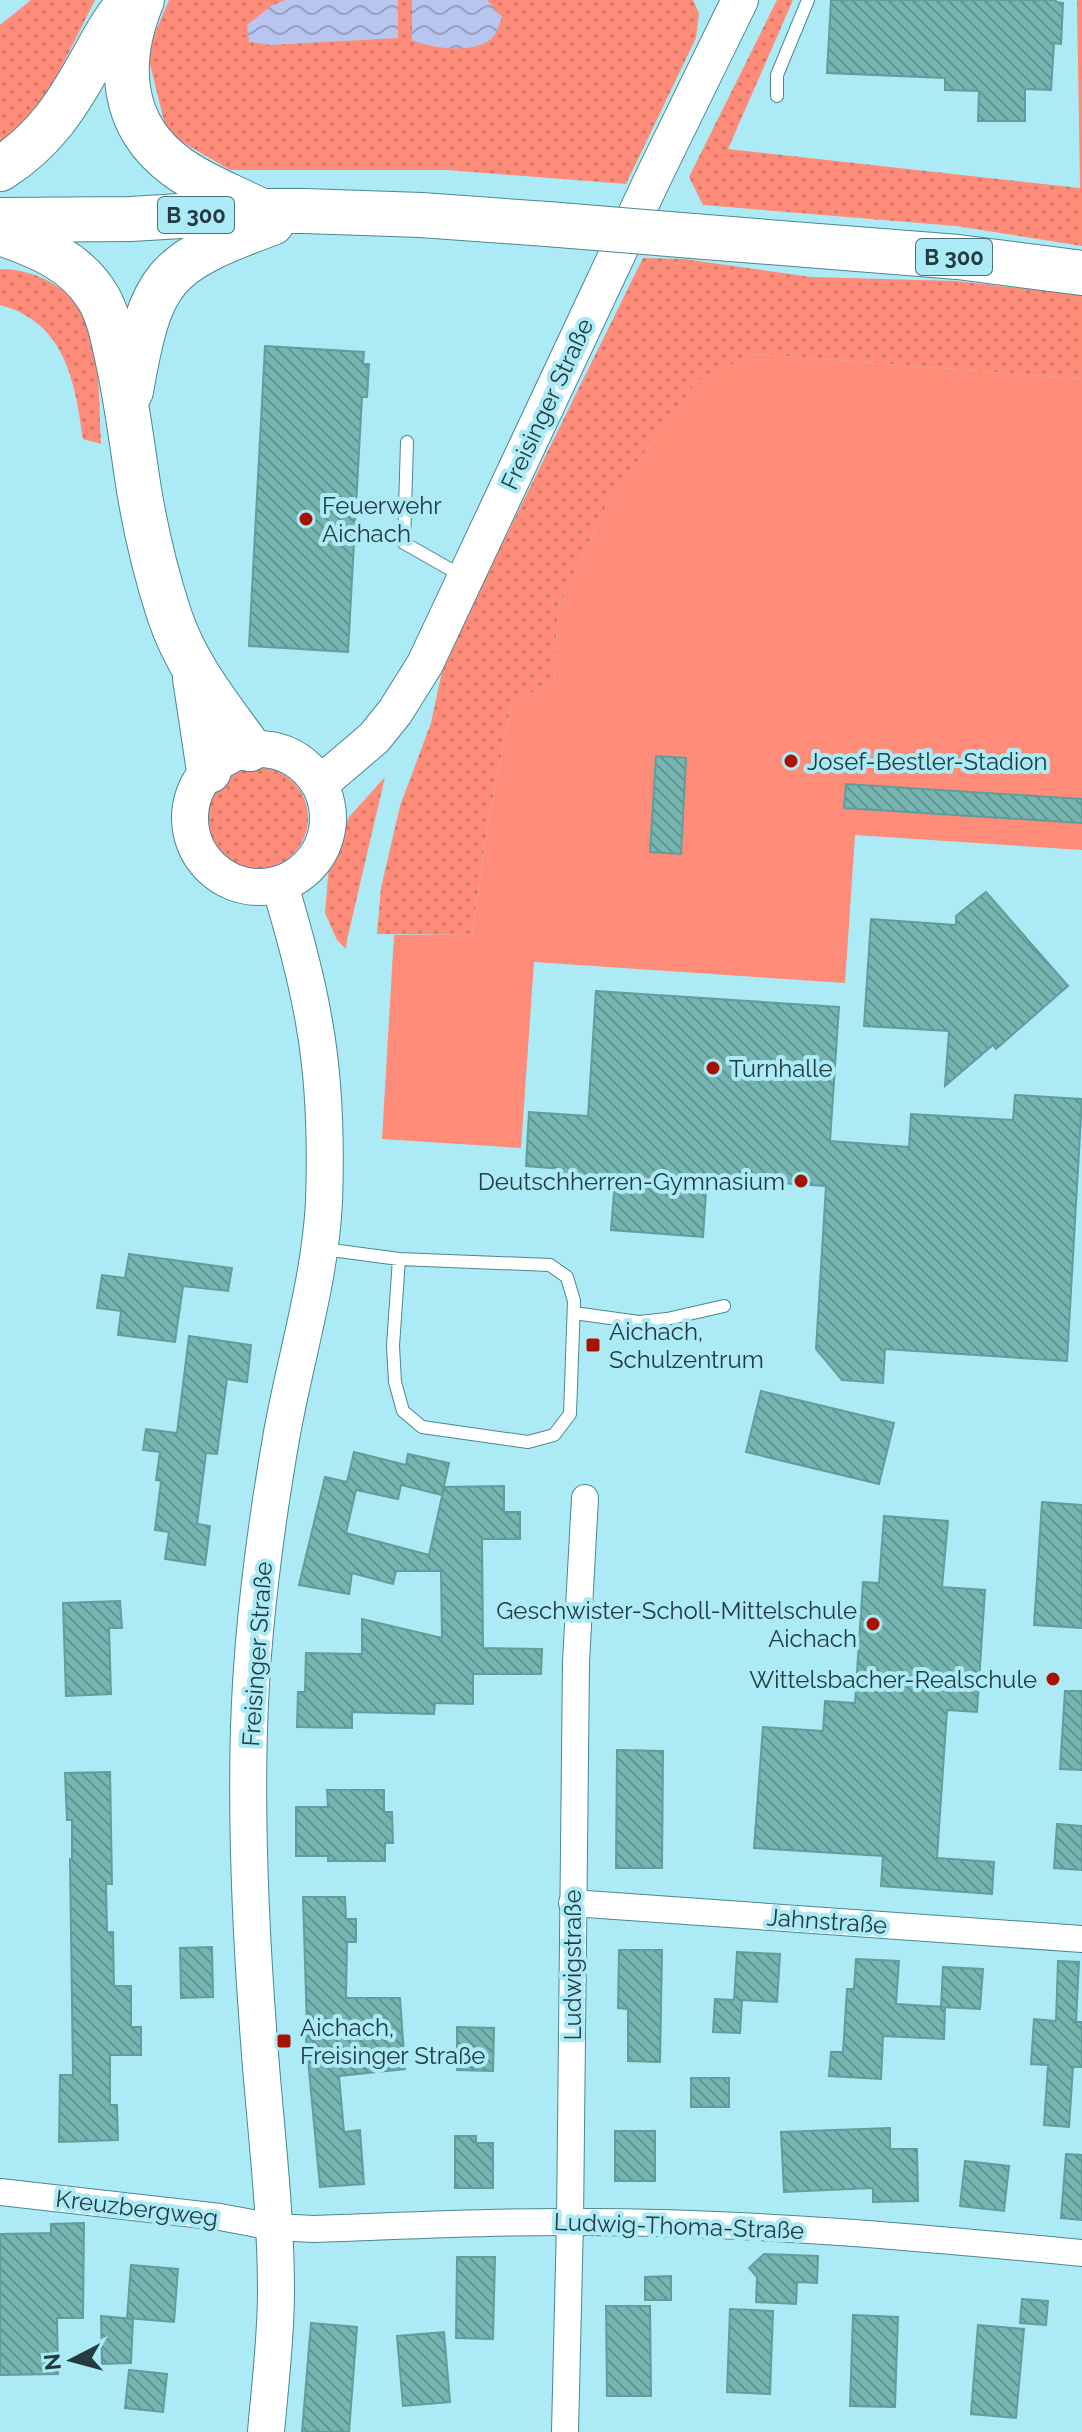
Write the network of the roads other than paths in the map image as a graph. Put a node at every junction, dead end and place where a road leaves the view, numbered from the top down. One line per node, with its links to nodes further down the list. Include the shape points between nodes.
1 (131, 0): 6 (highway, via 44,135)
2 (142, 0): 7 (highway, via 125,74 133,110 157,150 178,168)
3 (740, 0): 13 (main road, Freisinger Straße)
4 (808, 0): 5 (lane, via 777,75)
5 (777, 96)
6 (0, 169)
7 (283, 211): 8 (highway, B 300); 10 (highway, B 300, bridge, via 547,224 958,257); 11 (highway, via 171,273 149,310)
8 (0, 220)
9 (0, 233): 11 (highway, via 49,252 99,299)
10 (1082, 273)
11 (128, 407): 14 (highway, via 153,558)
12 (407, 442): 13 (lane, via 404,543)
13 (465, 577): 17 (main road, Freisinger Straße, via 425,664 395,712 374,738)
14 (194, 672): 15 (highway); 16 (highway)
15 (250, 749): 16 (main road); 17 (main road, via 290,756)
16 (209, 771): 18 (main road, via 190,812 199,854 230,882 254,888)
17 (320, 784): 18 (main road, via 329,814 325,841 304,872)
18 (280, 885): 19 (main road, Freisinger Straße, via 315,1026 324,1123)
19 (319, 1248): 20 (lane); 28 (main road, Freisinger Straße, via 265,1535 249,1730 250,1896)
20 (399, 1259): 22 (lane, via 550,1265 567,1277); 22 (lane, via 395,1382 403,1411 422,1427 528,1442 554,1435 570,1414)
21 (724, 1306): 22 (lane, via 639,1322)
22 (574, 1313)
23 (585, 1498): 24 (street, Ludwigstraße)
24 (572, 1903): 25 (street, Jahnstraße); 27 (street, Ludwigstraße)
25 (1082, 1939)
26 (0, 2192): 28 (street, Kreuzbergweg)
27 (570, 2222): 28 (street, Ludwig-Thoma-Straße); 29 (street, Ludwig-Thoma-Straße, via 850,2231); 31 (street, Ludwigstraße)
28 (274, 2227): 30 (main road, Freisinger Straße, via 274,2344)
29 (1082, 2253)
30 (266, 2432)
31 (565, 2432)

